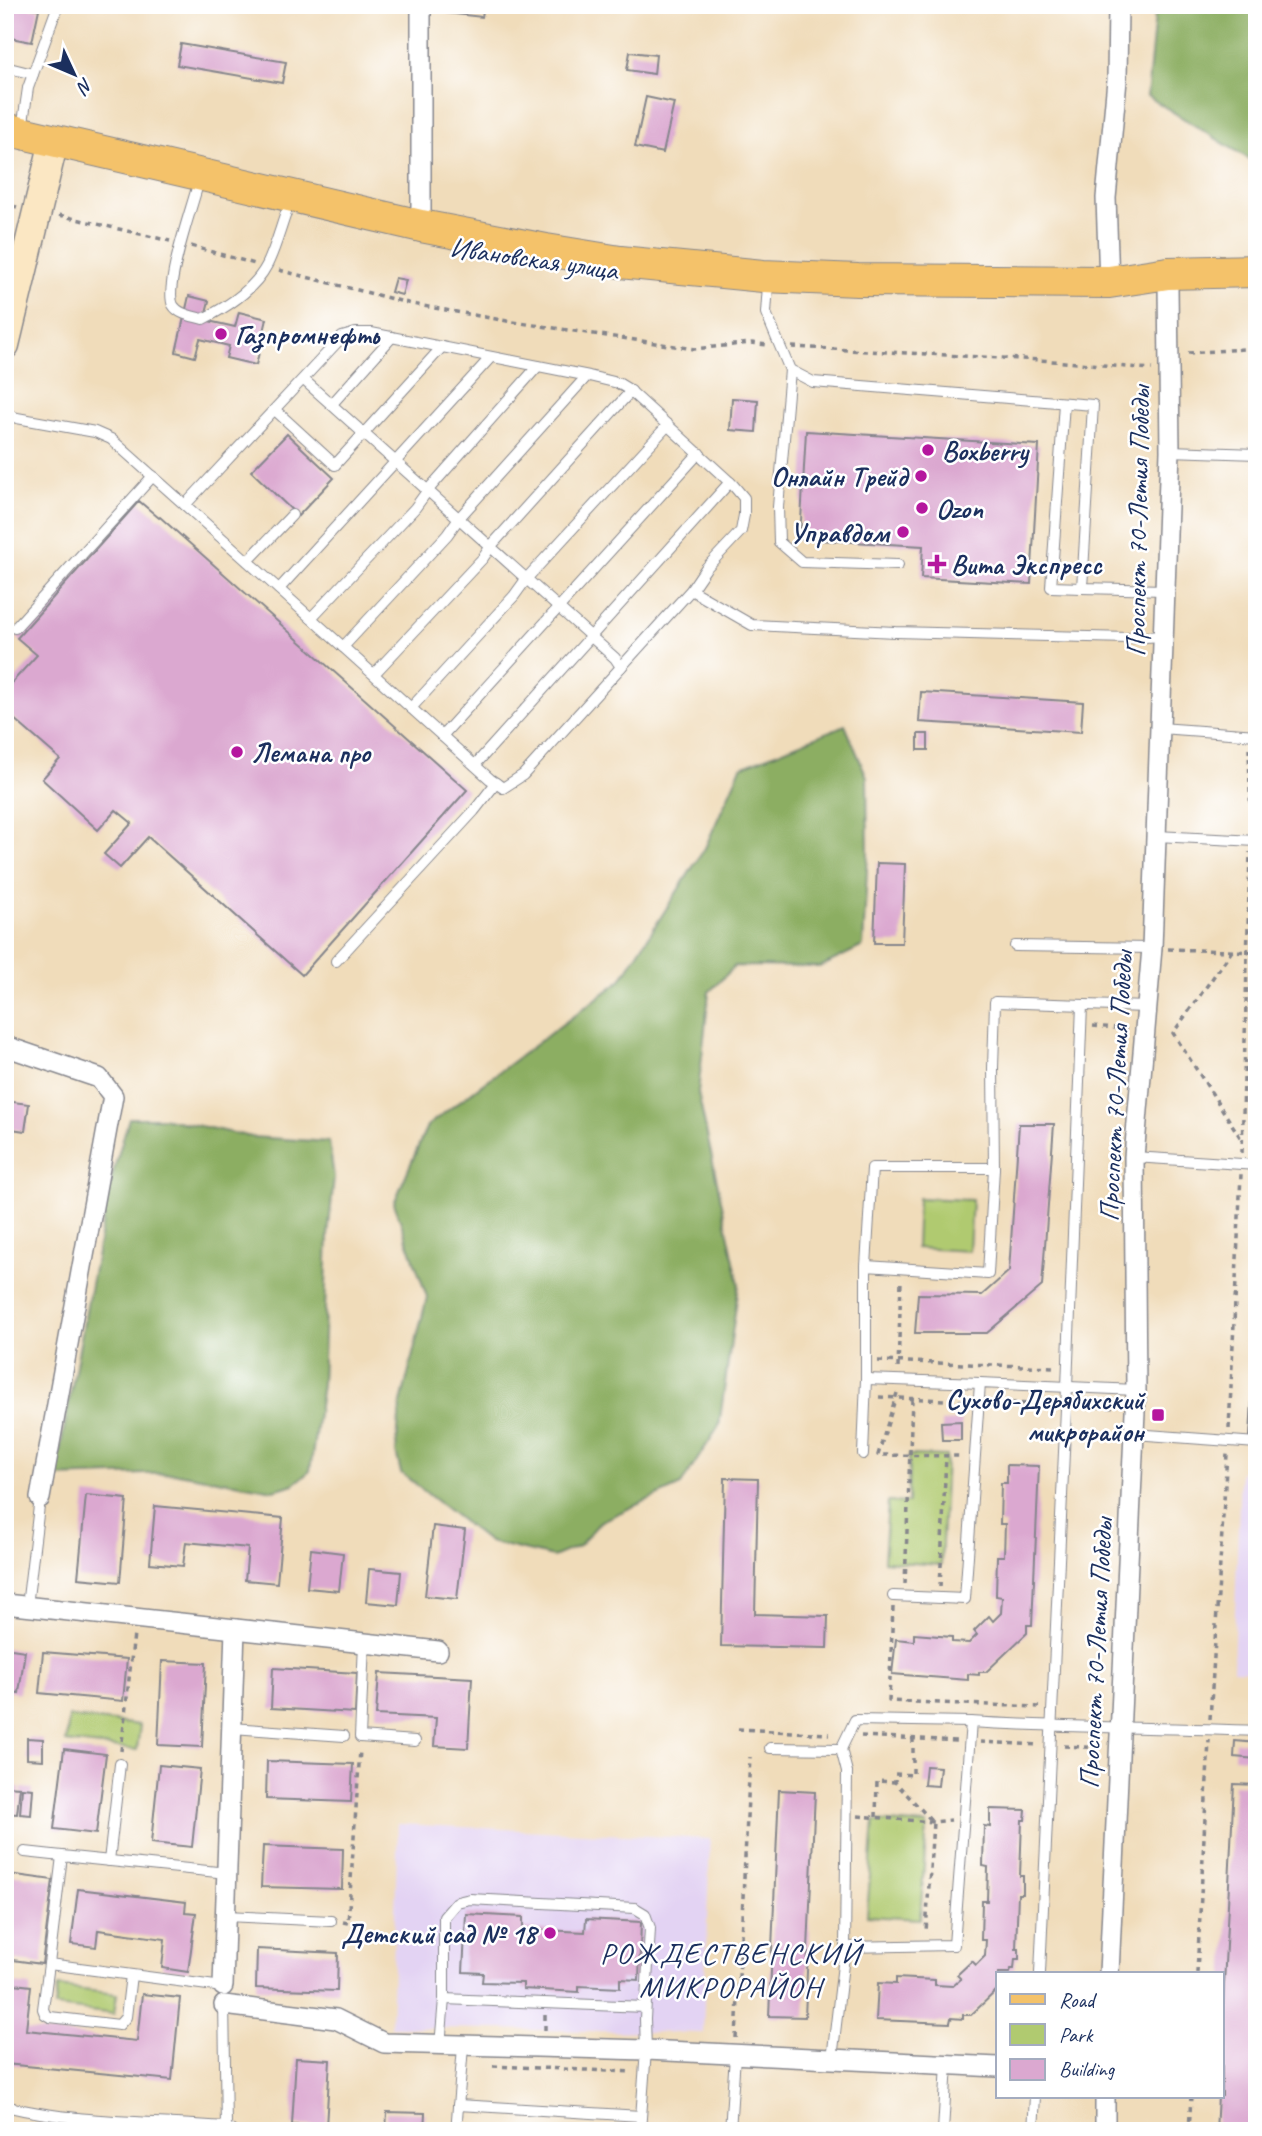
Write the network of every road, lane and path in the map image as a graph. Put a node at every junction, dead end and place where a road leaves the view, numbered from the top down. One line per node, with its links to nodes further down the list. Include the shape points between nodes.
1 (58, 5): 5 (lane)
2 (421, 5): 12 (street)
3 (1118, 5): 17 (street, via 1118,80 1106,198)
4 (5, 67): 5 (lane)
5 (33, 74): 6 (lane)
6 (10, 135): 7 (main road, Ивановская улица)
7 (52, 149): 8 (main road, Ивановская улица); 10 (street); 12 (main road, Ивановская улица)
8 (196, 191): 11 (main road, Ивановская улица); 13 (lane)
9 (5, 204): 10 (path)
10 (37, 211): 13 (path); 21 (street, via 20,256)
11 (286, 213): 14 (lane); 19 (main road, Ивановская улица, via 513,258)
12 (421, 226): 20 (main road, Ивановская улица, via 620,262 763,276)
13 (182, 244): 14 (path); 14 (lane, via 170,294 183,314 203,319 220,310 245,292)
14 (266, 267): 25 (path, via 412,304 508,321 695,348 751,343)
15 (1257, 271): 16 (main road)
16 (1168, 280): 17 (main road); 18 (main road); 20 (main road); 41 (street, Проспект 70-Летия Победы)
17 (1109, 282): 20 (main road)
18 (1257, 284)
19 (768, 285): 20 (main road, Ивановская улица); 25 (lane, via 766,313)
20 (1074, 286)
21 (10, 306): 23 (street)
22 (392, 337): 24 (lane); 33 (lane, via 371,333 342,337); 36 (lane)
23 (5, 345)
24 (442, 347): 28 (lane); 40 (lane)
25 (780, 347): 30 (path); 31 (lane)
26 (1257, 348): 27 (path)
27 (1188, 353)
28 (491, 357): 29 (lane); 44 (lane)
29 (538, 366): 32 (lane); 47 (lane)
30 (1153, 369)
31 (790, 370): 35 (lane, via 813,382); 53 (lane, via 779,542 802,562)
32 (587, 376): 34 (lane); 50 (lane)
33 (304, 380): 36 (lane); 37 (lane)
34 (631, 391): 39 (lane); 51 (lane)
35 (1064, 403): 55 (lane, via 1093,405); 55 (lane, via 1051,587)
36 (332, 404): 40 (lane)
37 (275, 410): 40 (lane, via 335,465); 48 (lane)
38 (5, 414): 45 (lane, via 95,432 111,439)
39 (668, 425): 42 (lane); 54 (lane)
40 (365, 433): 44 (lane)
41 (1170, 451): 43 (lane); 58 (street, Проспект 70-Летия Победы)
42 (699, 453): 46 (lane); 59 (lane)
43 (1257, 454)
44 (396, 461): 47 (lane); 56 (lane)
45 (153, 476): 48 (lane); 61 (lane)
46 (730, 482): 57 (lane, via 744,498 741,531); 62 (lane)
47 (428, 490): 50 (lane); 60 (lane)
48 (185, 505): 52 (lane)
49 (292, 515): 52 (lane)
50 (460, 518): 51 (lane); 64 (lane)
51 (491, 546): 54 (lane); 66 (lane)
52 (248, 561): 56 (lane)
53 (898, 565)
54 (527, 578): 59 (lane); 67 (lane)
55 (1082, 588): 58 (lane)
56 (279, 589): 60 (lane)
57 (691, 590): 63 (lane, via 752,625); 65 (lane)
58 (1165, 590): 63 (street, Проспект 70-Летия Победы)
59 (559, 607): 62 (lane); 70 (lane)
60 (311, 618): 64 (lane)
61 (15, 628)
62 (590, 635): 65 (lane); 71 (lane)
63 (1163, 636): 68 (street, Проспект 70-Летия Победы)
64 (343, 647): 66 (lane)
65 (621, 667): 72 (lane, via 523,775 503,788)
66 (374, 674): 67 (lane)
67 (411, 708): 70 (lane)
68 (1160, 728): 69 (lane); 73 (street, Проспект 70-Летия Победы)
69 (1253, 735): 74 (path)
70 (442, 736): 71 (lane)
71 (475, 765): 72 (lane)
72 (496, 783): 80 (lane)
73 (1156, 836): 74 (lane); 76 (street, Проспект 70-Летия Победы)
74 (1254, 841): 78 (path)
75 (1016, 946): 76 (lane)
76 (1152, 948): 77 (path); 82 (street, Проспект 70-Летия Победы)
77 (1232, 951): 78 (path); 86 (path, via 1173,1034)
78 (1248, 951): 79 (path); 86 (path)
79 (1257, 952)
80 (336, 961)
81 (1082, 1005): 82 (lane); 83 (lane); 90 (lane, via 996,1002)
82 (1147, 1007): 87 (street, Проспект 70-Летия Победы)
83 (1081, 1025): 84 (path); 93 (lane)
84 (1129, 1029)
85 (5, 1046): 104 (street, via 99,1078 113,1096)
86 (1242, 1141): 88 (path)
87 (1134, 1157): 88 (lane); 97 (street, Проспект 70-Летия Победы)
88 (1241, 1164): 89 (lane); 100 (path)
89 (1257, 1165)
90 (994, 1168): 91 (lane, via 872,1168); 91 (lane, via 988,1274)
91 (866, 1266): 92 (lane)
92 (866, 1361): 93 (path); 94 (lane)
93 (1068, 1368): 96 (lane)
94 (866, 1379): 95 (lane); 102 (lane)
95 (980, 1383): 96 (lane); 106 (lane, via 965,1599)
96 (1067, 1387): 97 (lane); 113 (lane)
97 (1136, 1390): 99 (street, Проспект 70-Летия Победы)
98 (912, 1398): 103 (path)
99 (1134, 1434): 100 (lane); 116 (street, Проспект 70-Летия Победы)
100 (1228, 1441): 101 (lane); 119 (path)
101 (1257, 1443)
102 (863, 1454)
103 (909, 1455): 105 (path); 106 (path, via 946,1456)
104 (40, 1497): 108 (lane)
105 (899, 1597): 106 (lane); 113 (path, via 889,1701)
106 (939, 1598)
107 (5, 1604): 108 (street)
108 (27, 1606): 109 (street)
109 (136, 1618): 110 (street); 132 (path)
110 (235, 1629): 111 (street); 117 (street)
111 (364, 1643): 112 (street); 123 (lane)
112 (438, 1651)
113 (1051, 1708): 115 (lane)
114 (971, 1723): 115 (lane); 121 (lane, via 855,1720); 126 (lane)
115 (1051, 1727): 116 (lane); 127 (lane)
116 (1119, 1727): 119 (lane); 130 (street, Проспект 70-Летия Победы)
117 (232, 1728): 122 (lane); 141 (street)
118 (737, 1729): 121 (path)
119 (1209, 1729): 120 (lane); 149 (path)
120 (1257, 1731)
121 (848, 1735): 124 (path); 129 (lane)
122 (344, 1736)
123 (360, 1737): 125 (lane); 143 (path, via 348,1923)
124 (914, 1738): 126 (path); 133 (path, via 913,1776 895,1774)
125 (415, 1741)
126 (970, 1741): 127 (path); 136 (lane)
127 (1050, 1745): 130 (path); 147 (lane)
128 (770, 1748): 129 (lane)
129 (841, 1749): 134 (lane, via 847,1772)
130 (1118, 1749): 148 (street, Проспект 70-Летия Победы)
131 (750, 1757): 156 (path)
132 (120, 1764): 140 (lane)
133 (895, 1782): 135 (path, via 877,1781); 137 (path)
134 (846, 1815): 135 (path); 145 (lane)
135 (876, 1817): 137 (path)
136 (964, 1819): 137 (path); 144 (lane, via 954,1945)
137 (933, 1822): 144 (path)
138 (25, 1852): 139 (lane)
139 (62, 1856): 140 (lane); 146 (lane)
140 (109, 1861): 141 (lane)
141 (227, 1873): 142 (street)
142 (226, 1916): 143 (lane); 151 (street)
143 (331, 1922)
144 (925, 1946): 145 (lane)
145 (845, 1947): 159 (lane)
146 (48, 1964): 150 (lane); 150 (lane, via 43,2009 50,2017 119,2025 126,2017)
147 (1040, 1972)
148 (1109, 1972)
149 (1197, 1972)
150 (131, 1975): 151 (lane)
151 (224, 1995): 155 (street, via 336,2019 384,2043); 170 (lane)
152 (444, 1999): 153 (lane); 153 (lane, via 444,1917 457,1902 470,1899 621,1906 645,1914 650,1928); 155 (lane)
153 (645, 2007): 157 (lane)
154 (748, 2039): 156 (path)
155 (440, 2046): 158 (street)
156 (735, 2046): 157 (street); 159 (street); 174 (lane)
157 (646, 2050): 158 (street); 162 (lane)
158 (463, 2056): 162 (path); 166 (lane)
159 (832, 2059): 160 (street)
160 (947, 2064): 161 (street); 175 (lane)
161 (996, 2067)
162 (645, 2072): 168 (lane)
163 (1035, 2098): 176 (lane)
164 (1105, 2098): 177 (street)
165 (1191, 2098): 178 (path)
166 (458, 2105): 168 (lane); 172 (lane)
167 (5, 2106): 169 (lane)
168 (642, 2116): 173 (lane)
169 (77, 2118): 170 (lane); 171 (lane)
170 (229, 2129)
171 (74, 2131)
172 (456, 2131)
173 (640, 2131)
174 (730, 2131)
175 (943, 2131)
176 (1033, 2131)
177 (1105, 2131)
178 (1189, 2131)

